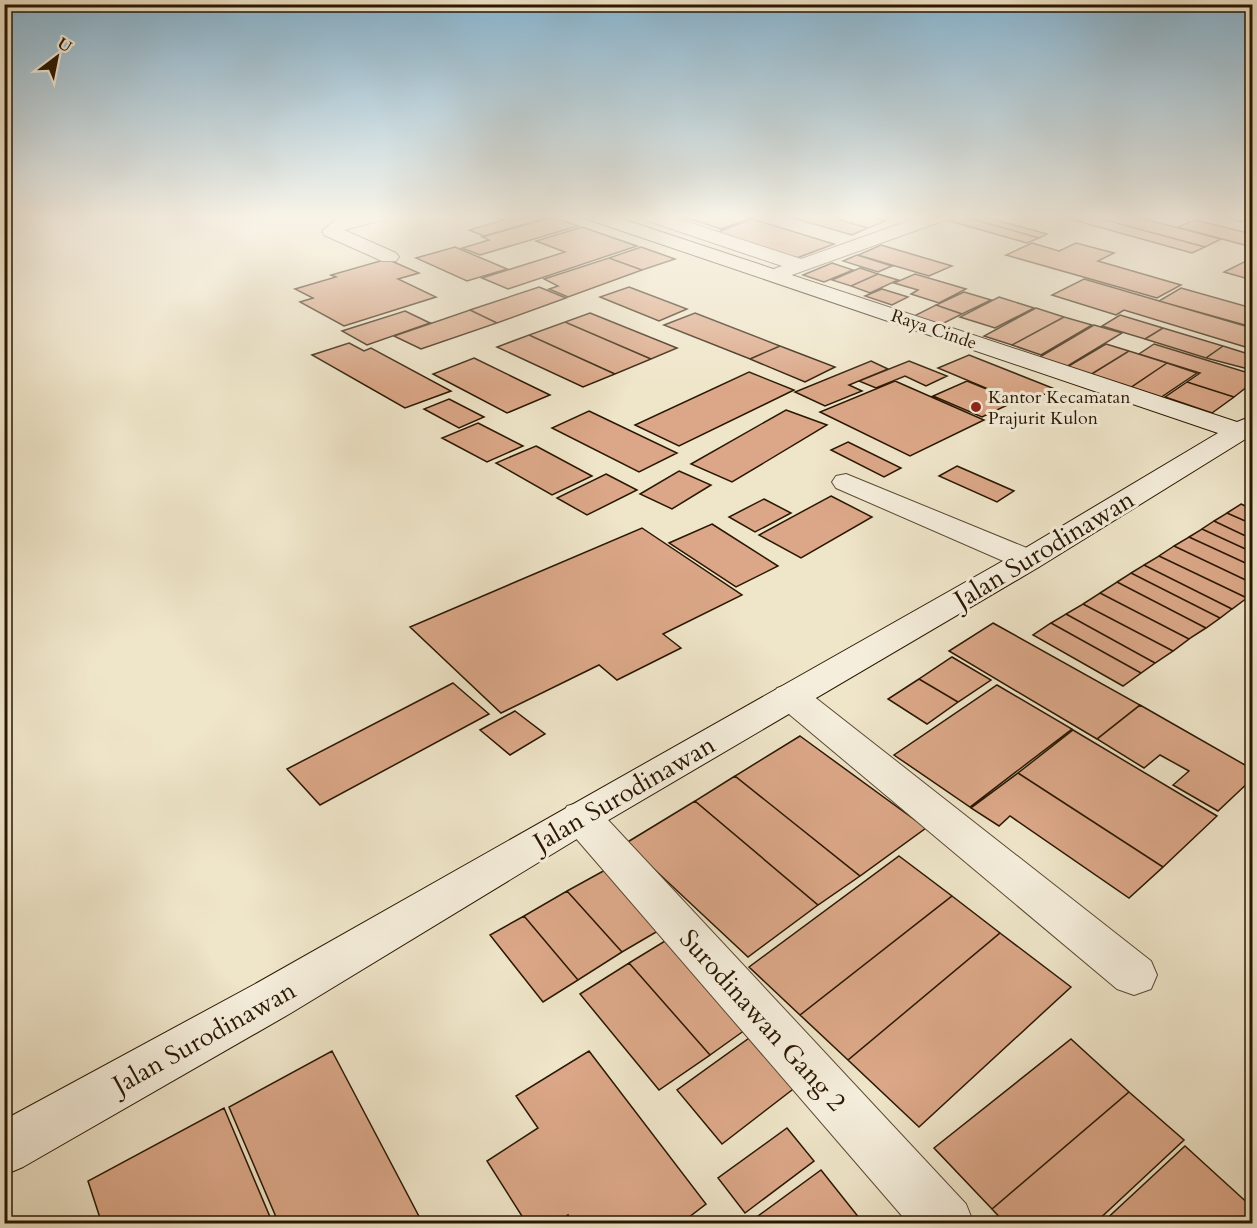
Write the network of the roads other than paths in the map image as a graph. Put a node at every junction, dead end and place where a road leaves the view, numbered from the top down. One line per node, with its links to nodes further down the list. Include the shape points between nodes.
1 (767, 272): 3 (street, Raya Cinde)
2 (782, 272): 3 (street)
3 (775, 275): 4 (street, Raya Cinde)
4 (1248, 431): 6 (street, Jalan Surodinawan)
5 (846, 482): 6 (street)
6 (1028, 560): 7 (street, Jalan Surodinawan)
7 (790, 696): 8 (street, Jalan Surodinawan); 9 (street)
8 (581, 817): 10 (street, Jalan Surodinawan, via 274,998); 11 (street, Surodinawan Gang 2)
9 (1134, 975)
10 (4, 1149)
11 (946, 1224)

